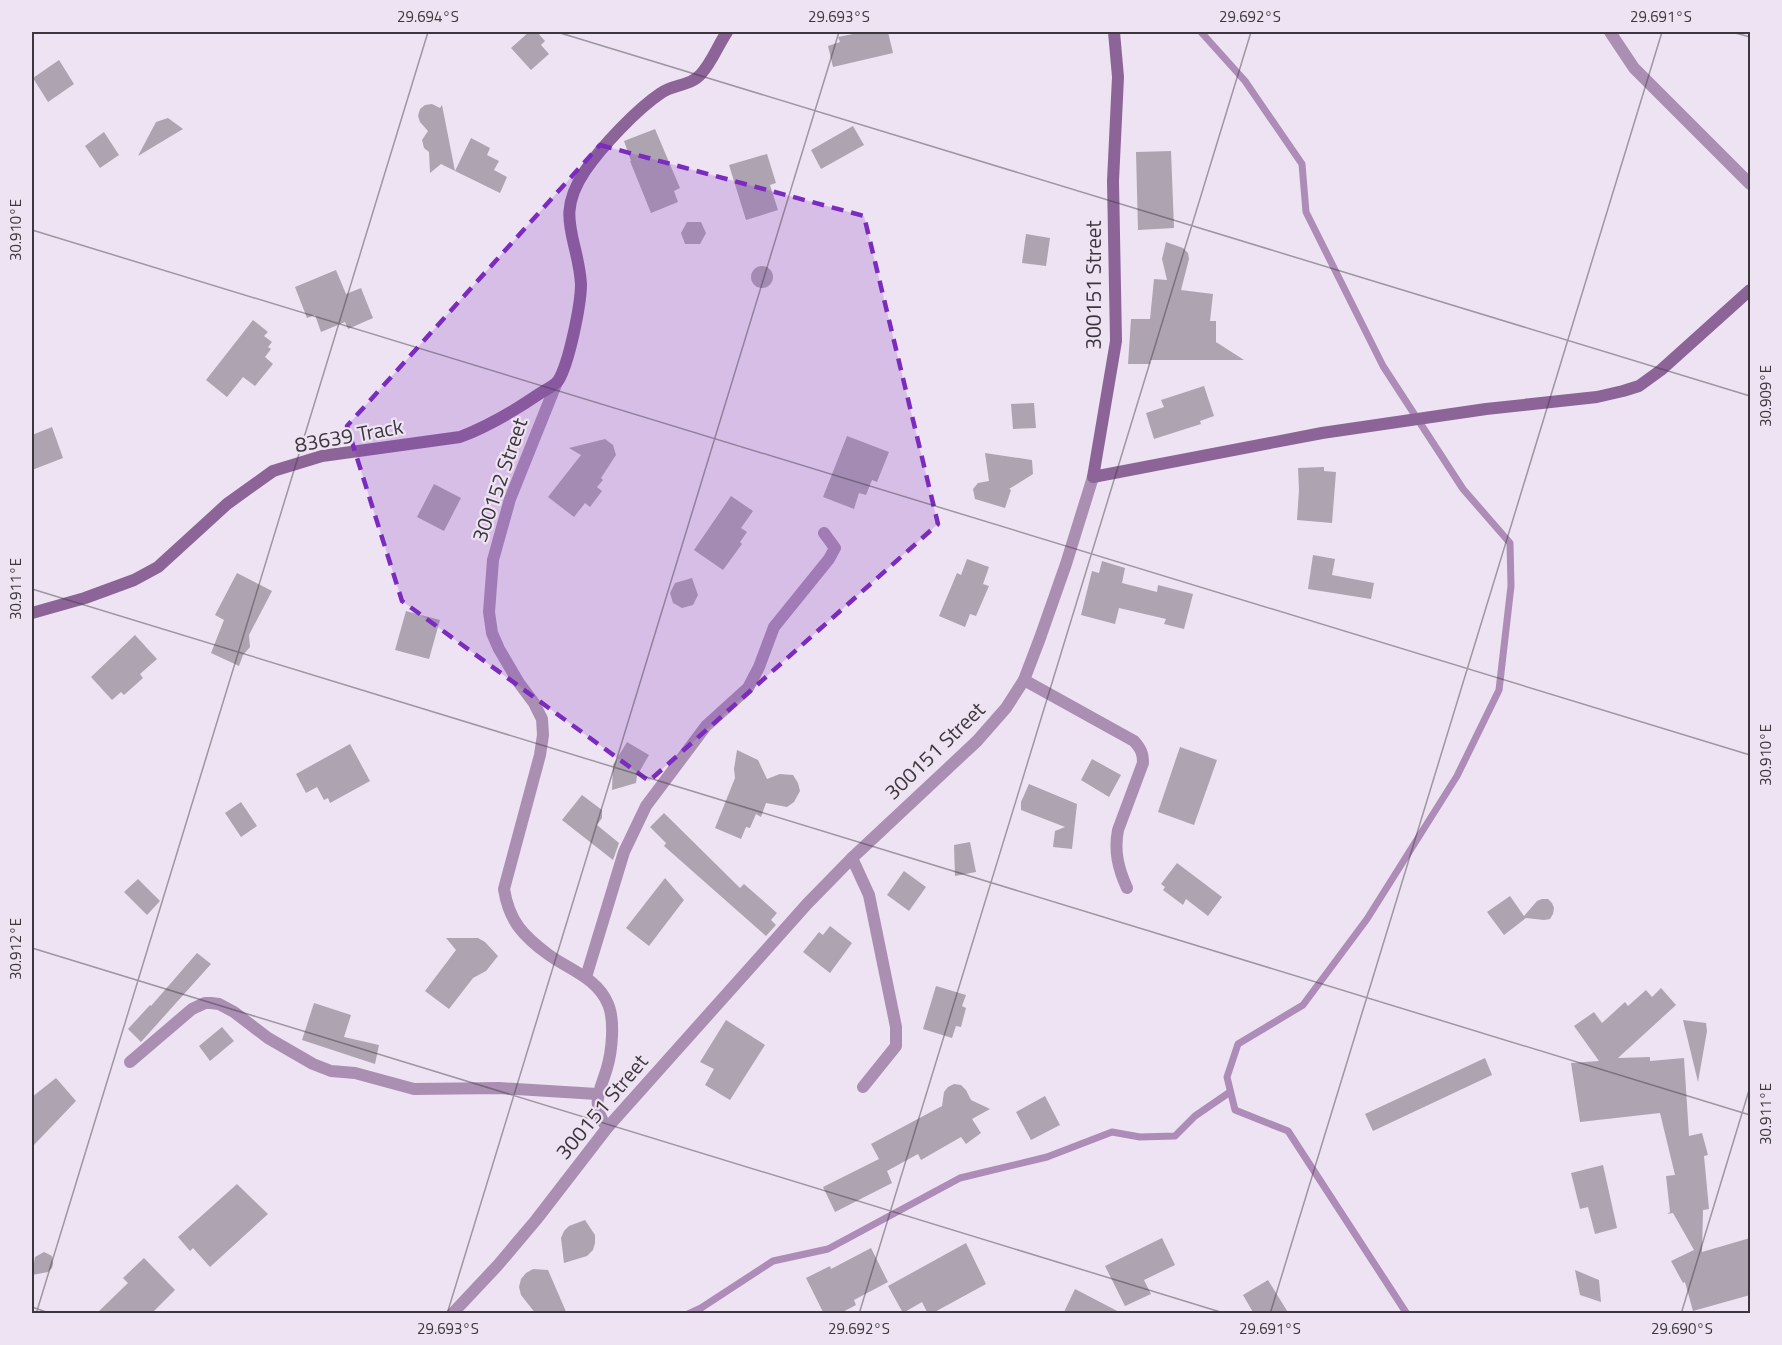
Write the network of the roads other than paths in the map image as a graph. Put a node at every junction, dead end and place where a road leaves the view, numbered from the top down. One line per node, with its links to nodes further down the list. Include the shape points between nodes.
1 (727, 32): 6 (street, 300152 Street, via 701,75 671,87 641,110 585,171 576,188 568,218 580,284 580,308)
2 (1114, 32): 7 (street, 300151 Street, via 1118,77 1113,181 1116,341)
3 (1610, 32): 4 (street, via 1634,68)
4 (1750, 184)
5 (1750, 290): 7 (street, via 1639,386 1598,397 1322,433)
6 (557, 382): 9 (street, 83639 Track, via 506,416 460,437 322,456 273,471 227,504 158,567 85,598); 13 (street, 300152 Street, via 507,510 493,560 489,612 492,633 542,719 540,755 504,889 508,910 516,926 548,955)
7 (1093, 477): 10 (street, 300151 Street)
8 (824, 533): 13 (street, via 835,548 774,627 748,688 706,726 646,806 624,852)
9 (32, 613)
10 (1024, 680): 11 (street, 300151 Street, via 977,741); 12 (street, via 1134,741 1143,754 1116,841)
11 (852, 858): 15 (street, via 869,895 896,1027 896,1046); 17 (street, 300151 Street)
12 (1127, 888)
13 (586, 977): 16 (street, 300152 Street, via 608,1004 611,1024 608,1066)
14 (130, 1062): 16 (street, via 192,1009 211,1003 234,1012 268,1038 331,1071 355,1073 414,1089 499,1088)
15 (863, 1087)
16 (597, 1094): 17 (street, via 597,1111)
17 (607, 1128): 18 (street, 300151 Street, via 498,1265)
18 (452, 1314)

